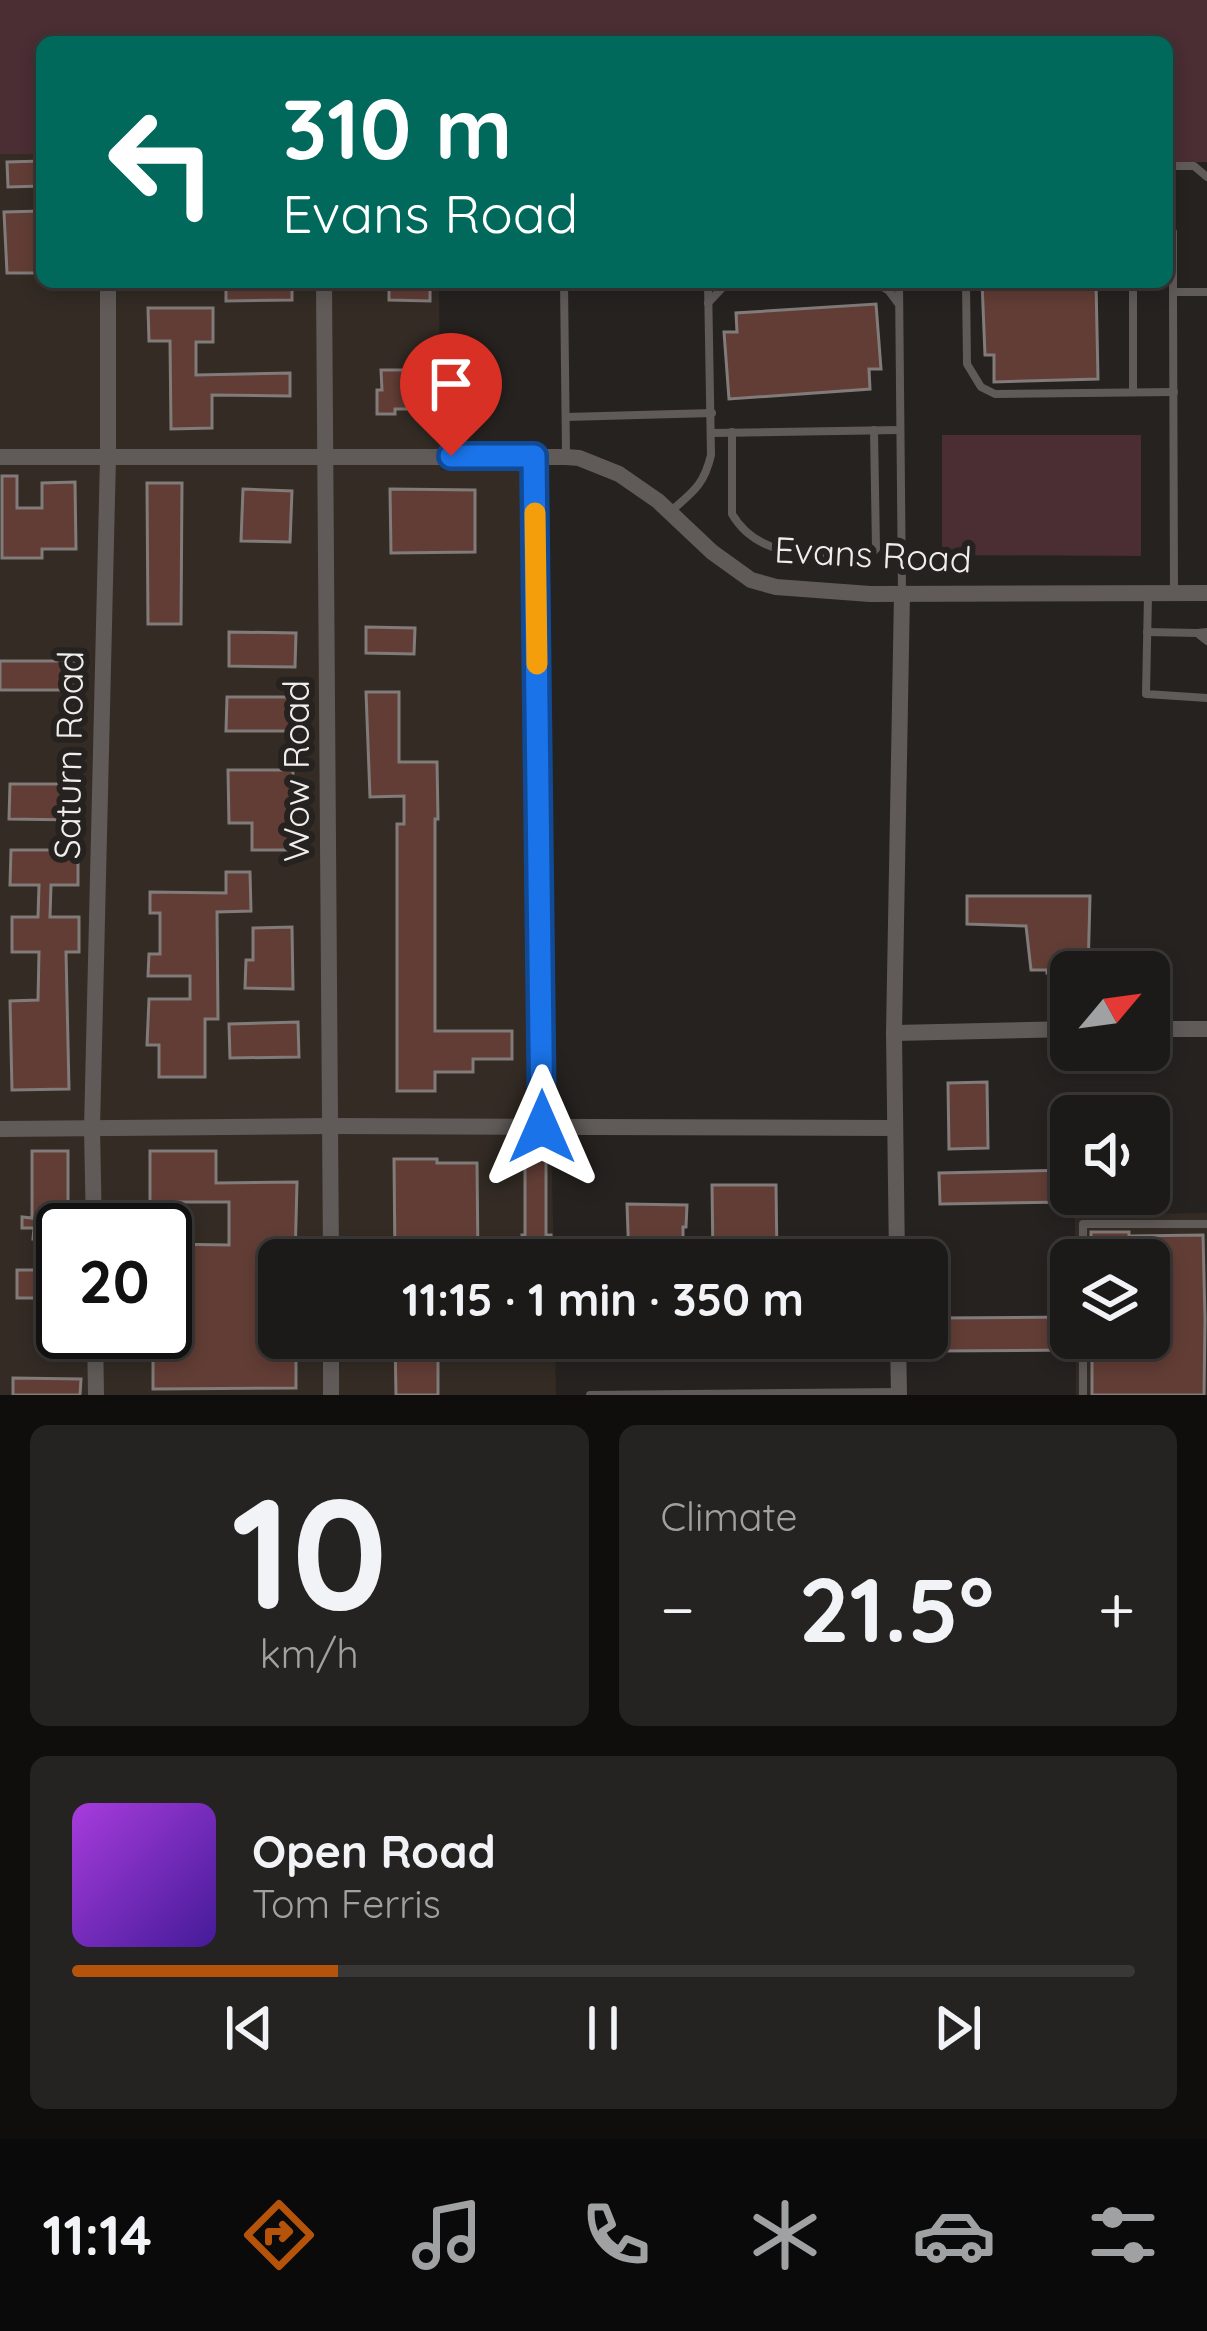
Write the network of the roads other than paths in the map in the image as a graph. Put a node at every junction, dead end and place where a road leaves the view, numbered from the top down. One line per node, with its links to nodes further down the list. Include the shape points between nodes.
1 (1173, 166): 2 (lane, via 1194,166)
2 (1207, 177)
3 (1173, 232): 14 (lane)
4 (108, 288): 30 (street, Saturn Road)
5 (324, 288): 27 (street, Wow Road)
6 (564, 288): 22 (lane)
7 (708, 288): 17 (lane)
8 (722, 288): 17 (lane)
9 (884, 288): 18 (lane)
10 (898, 288): 18 (lane)
11 (966, 288): 19 (lane, via 967,364 981,387 995,394)
12 (1133, 288): 19 (lane)
13 (1173, 288): 15 (lane)
14 (1173, 288)
15 (1173, 292): 16 (lane); 20 (lane)
16 (1207, 292)
17 (708, 303): 21 (lane)
18 (898, 305): 24 (lane)
19 (1133, 392): 20 (lane)
20 (1174, 392): 33 (lane)
21 (712, 413): 22 (lane); 26 (lane)
22 (566, 417): 31 (lane)
23 (874, 430): 24 (lane); 25 (lane); 25 (lane, via 877,549 868,555 794,554 737,523)
24 (899, 430): 35 (lane)
25 (732, 432): 26 (lane)
26 (711, 433): 32 (lane, via 706,477)
27 (325, 456): 28 (street, Evans Road); 30 (street, Evans Road); 44 (street, Wow Road)
28 (534, 456): 31 (street, Evans Road); 45 (lane)
29 (0, 457): 30 (street, Evans Road)
30 (108, 457): 48 (street, Saturn Road)
31 (566, 457): 32 (street, Evans Road, via 619,474)
32 (670, 512): 35 (street, Evans Road, via 752,580)
33 (1174, 593): 34 (street, Evans Road); 36 (street, Evans Road)
34 (1207, 593)
35 (902, 594): 36 (street, Evans Road); 43 (street)
36 (1148, 594): 37 (lane)
37 (1148, 632): 38 (lane); 39 (lane, via 1147,694)
38 (1204, 635)
39 (1207, 698)
40 (1050, 1029): 43 (street)
41 (1170, 1029): 42 (street)
42 (1207, 1029)
43 (894, 1033): 46 (street)
44 (331, 1126): 45 (street); 48 (street); 51 (street, Wow Road)
45 (542, 1127): 46 (street)
46 (895, 1128): 52 (street)
47 (0, 1129): 48 (street)
48 (92, 1129): 49 (street, Saturn Road)
49 (93, 1203)
50 (1207, 1223): 53 (lane, via 1083,1224)
51 (331, 1239)
52 (897, 1239)
53 (1083, 1239)
54 (95, 1359): 60 (street)
55 (331, 1359): 61 (street)
56 (898, 1359): 59 (street)
57 (1083, 1359): 63 (lane)
58 (826, 1394): 59 (lane); 62 (lane)
59 (899, 1394)
60 (96, 1395)
61 (331, 1395)
62 (590, 1395)
63 (1083, 1395)

